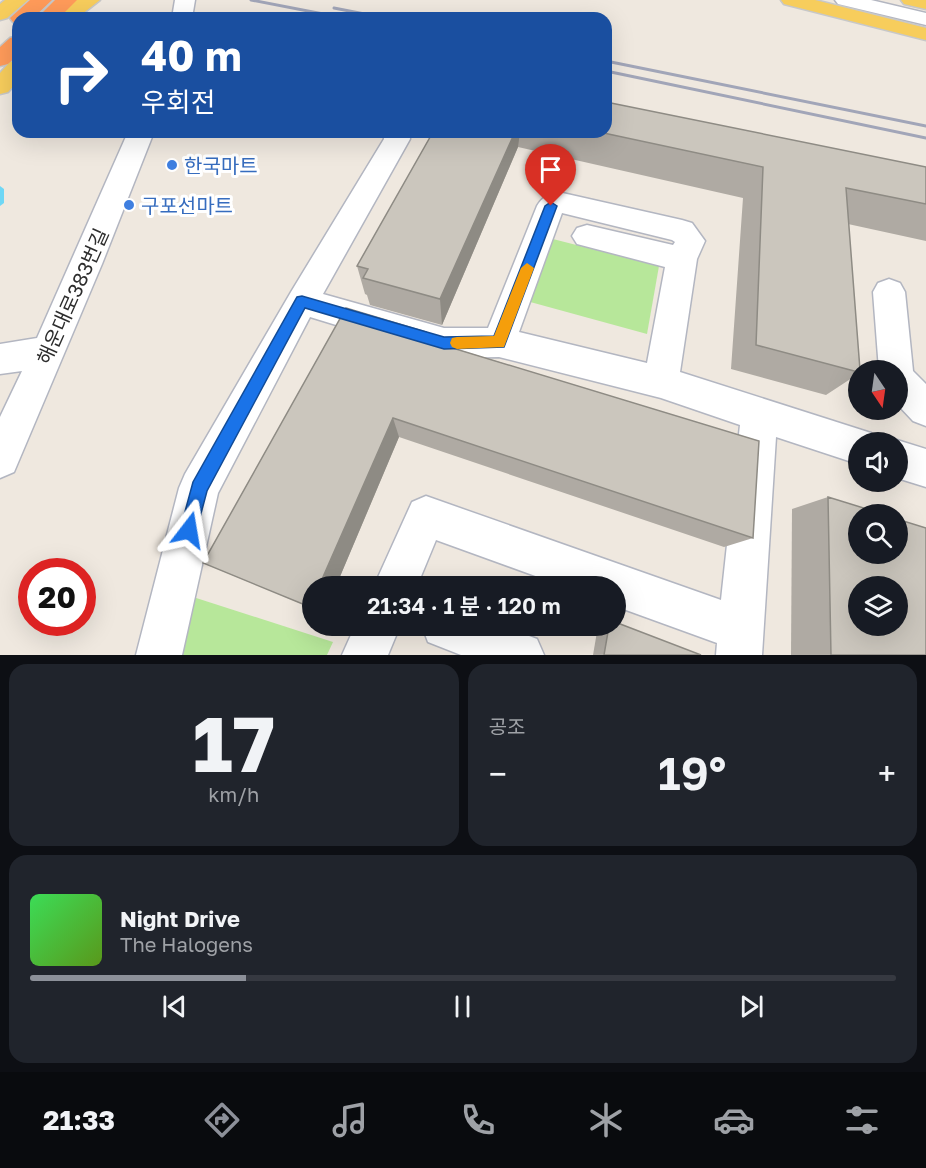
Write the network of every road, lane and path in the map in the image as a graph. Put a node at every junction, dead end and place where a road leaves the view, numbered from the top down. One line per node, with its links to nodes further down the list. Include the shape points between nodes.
1 (18, 0): 14 (main road)
2 (42, 0): 10 (highway)
3 (67, 0): 11 (highway)
4 (81, 0): 12 (main road)
5 (90, 0): 13 (main road)
6 (791, 0): 16 (main road)
7 (845, 0): 15 (street)
8 (911, 0): 9 (main road)
9 (926, 3)
10 (27, 12)
11 (54, 12)
12 (69, 12)
13 (72, 12)
14 (0, 14)
15 (926, 18)
16 (882, 24): 18 (main road); 20 (main road)
17 (12, 25): 19 (highway)
18 (926, 34)
19 (0, 35)
20 (926, 44)
21 (12, 48): 22 (highway)
22 (0, 59)
23 (12, 74): 24 (main road)
24 (0, 87)
25 (139, 138): 32 (street, 해운대로383번길)
26 (397, 138): 30 (street)
27 (587, 236): 28 (street)
28 (682, 259): 31 (street, via 690,241 682,231 558,202 551,206); 35 (street)
29 (889, 292): 34 (street)
30 (302, 301): 31 (street, via 444,343); 49 (street, via 199,488)
31 (499, 342): 35 (street)
32 (47, 352): 33 (street); 40 (street, 해운대로383번길)
33 (0, 359)
34 (895, 360)
35 (660, 382): 38 (street)
36 (908, 390): 37 (street)
37 (926, 409)
38 (759, 414): 39 (street); 48 (street)
39 (848, 443)
40 (0, 459)
41 (908, 462): 42 (street)
42 (926, 468)
43 (399, 576): 44 (street, via 426,516)
44 (576, 576)
45 (626, 596): 48 (street)
46 (374, 636): 50 (street)
47 (471, 636): 51 (street)
48 (740, 642)
49 (159, 655)
50 (365, 655)
51 (521, 655)

